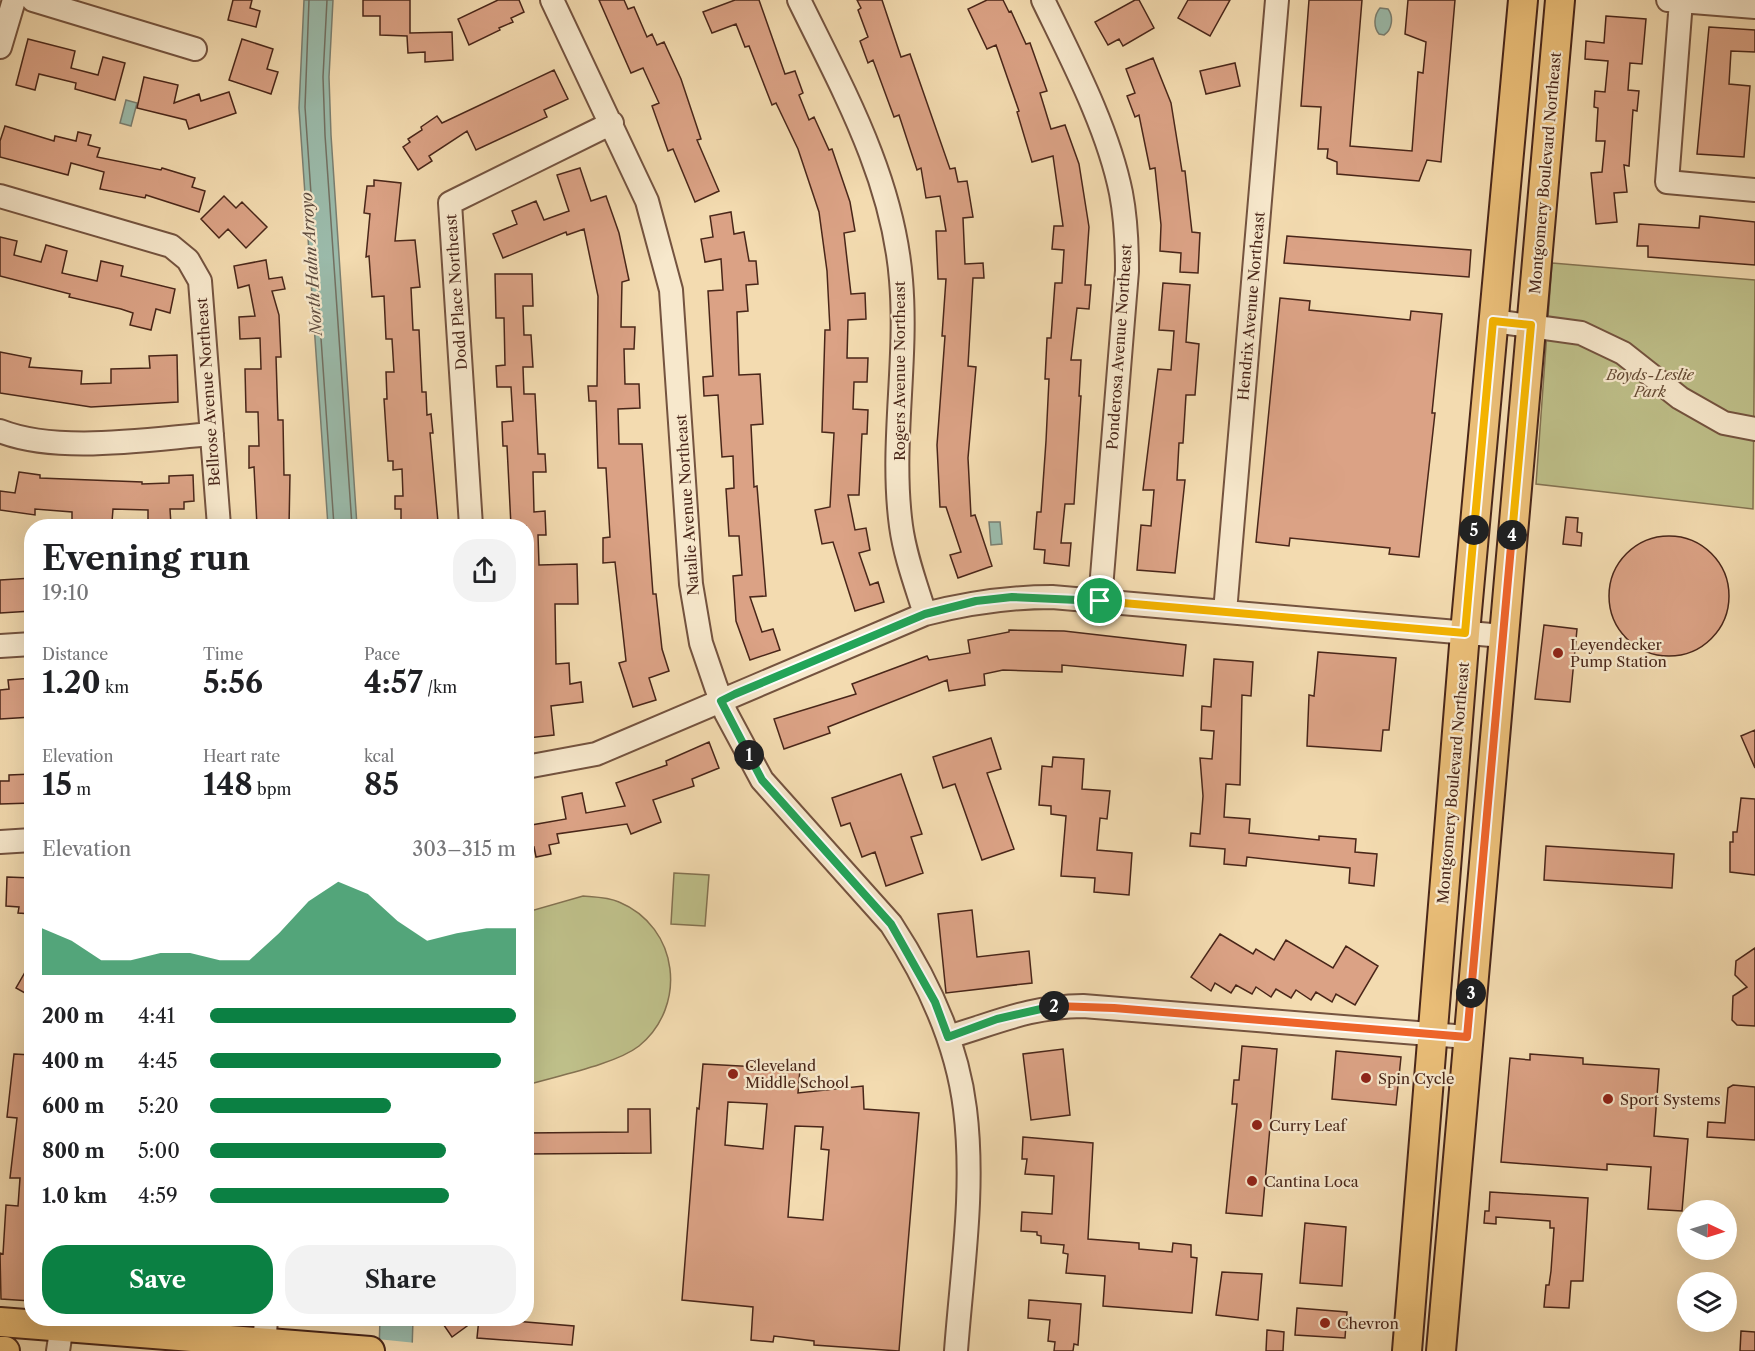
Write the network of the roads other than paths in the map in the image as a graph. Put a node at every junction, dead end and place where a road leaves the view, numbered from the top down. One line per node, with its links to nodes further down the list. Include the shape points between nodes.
1 (14, 0): 11 (street)
2 (33, 0): 12 (street)
3 (552, 0): 13 (street, Natalie Avenue Northeast)
4 (799, 0): 25 (street, Rogers Avenue Northeast, via 877,165 893,227 901,281 898,492 905,551)
5 (1277, 0): 24 (street, Hendrix Avenue Northeast)
6 (1523, 0): 16 (main road, Montgomery Boulevard Northeast)
7 (1560, 0): 17 (main road, Montgomery Boulevard Northeast)
8 (1675, 1): 10 (street); 14 (street, via 1667,182)
9 (1048, 2): 23 (street, Ponderosa Avenue Northeast, via 1107,140 1127,232)
10 (1755, 7)
11 (0, 47)
12 (195, 49)
13 (612, 123): 22 (street, Dodd Place Northeast, via 450,203); 30 (street, Natalie Avenue Northeast, via 647,201 671,290 691,584 701,643)
14 (1755, 190)
15 (0, 196): 20 (street, Bellrose Avenue Northeast, via 171,246 188,260 200,281)
16 (1493, 321): 17 (street); 26 (main road, Montgomery Boulevard Northeast)
17 (1531, 325): 18 (street, via 1581,333 1623,353 1680,398 1724,423); 27 (main road, Montgomery Boulevard Northeast)
18 (1755, 429)
19 (0, 431): 20 (street, via 75,444)
20 (212, 434): 21 (street, Bellrose Avenue Northeast)
21 (218, 519)
22 (471, 519)
23 (1100, 601): 24 (street); 25 (street, via 1012,597)
24 (1225, 612): 26 (street)
25 (925, 614): 30 (street)
26 (1465, 633): 27 (street); 34 (main road, Montgomery Boulevard Northeast)
27 (1503, 636): 36 (main road, Montgomery Boulevard Northeast)
28 (24, 644): 29 (street)
29 (0, 646)
30 (721, 701): 31 (street, via 596,754); 35 (street, Natalie Avenue Northeast, via 762,780 891,924 935,1002)
31 (534, 766)
32 (24, 840): 33 (street)
33 (0, 842)
34 (1433, 1034): 35 (street, via 1048,1006); 36 (street); 46 (main road, Montgomery Boulevard Northeast)
35 (948, 1037): 45 (street, Natalie Avenue Northeast, via 965,1108 969,1177)
36 (1467, 1037): 47 (main road, Montgomery Boulevard Northeast)
37 (0, 1322): 39 (main road)
38 (24, 1326): 40 (main road)
39 (24, 1326)
40 (61, 1332): 41 (main road)
41 (265, 1337): 44 (main road)
42 (0, 1351): 43 (main road)
43 (5, 1351)
44 (370, 1351)
45 (956, 1351)
46 (1407, 1351)
47 (1441, 1351)

